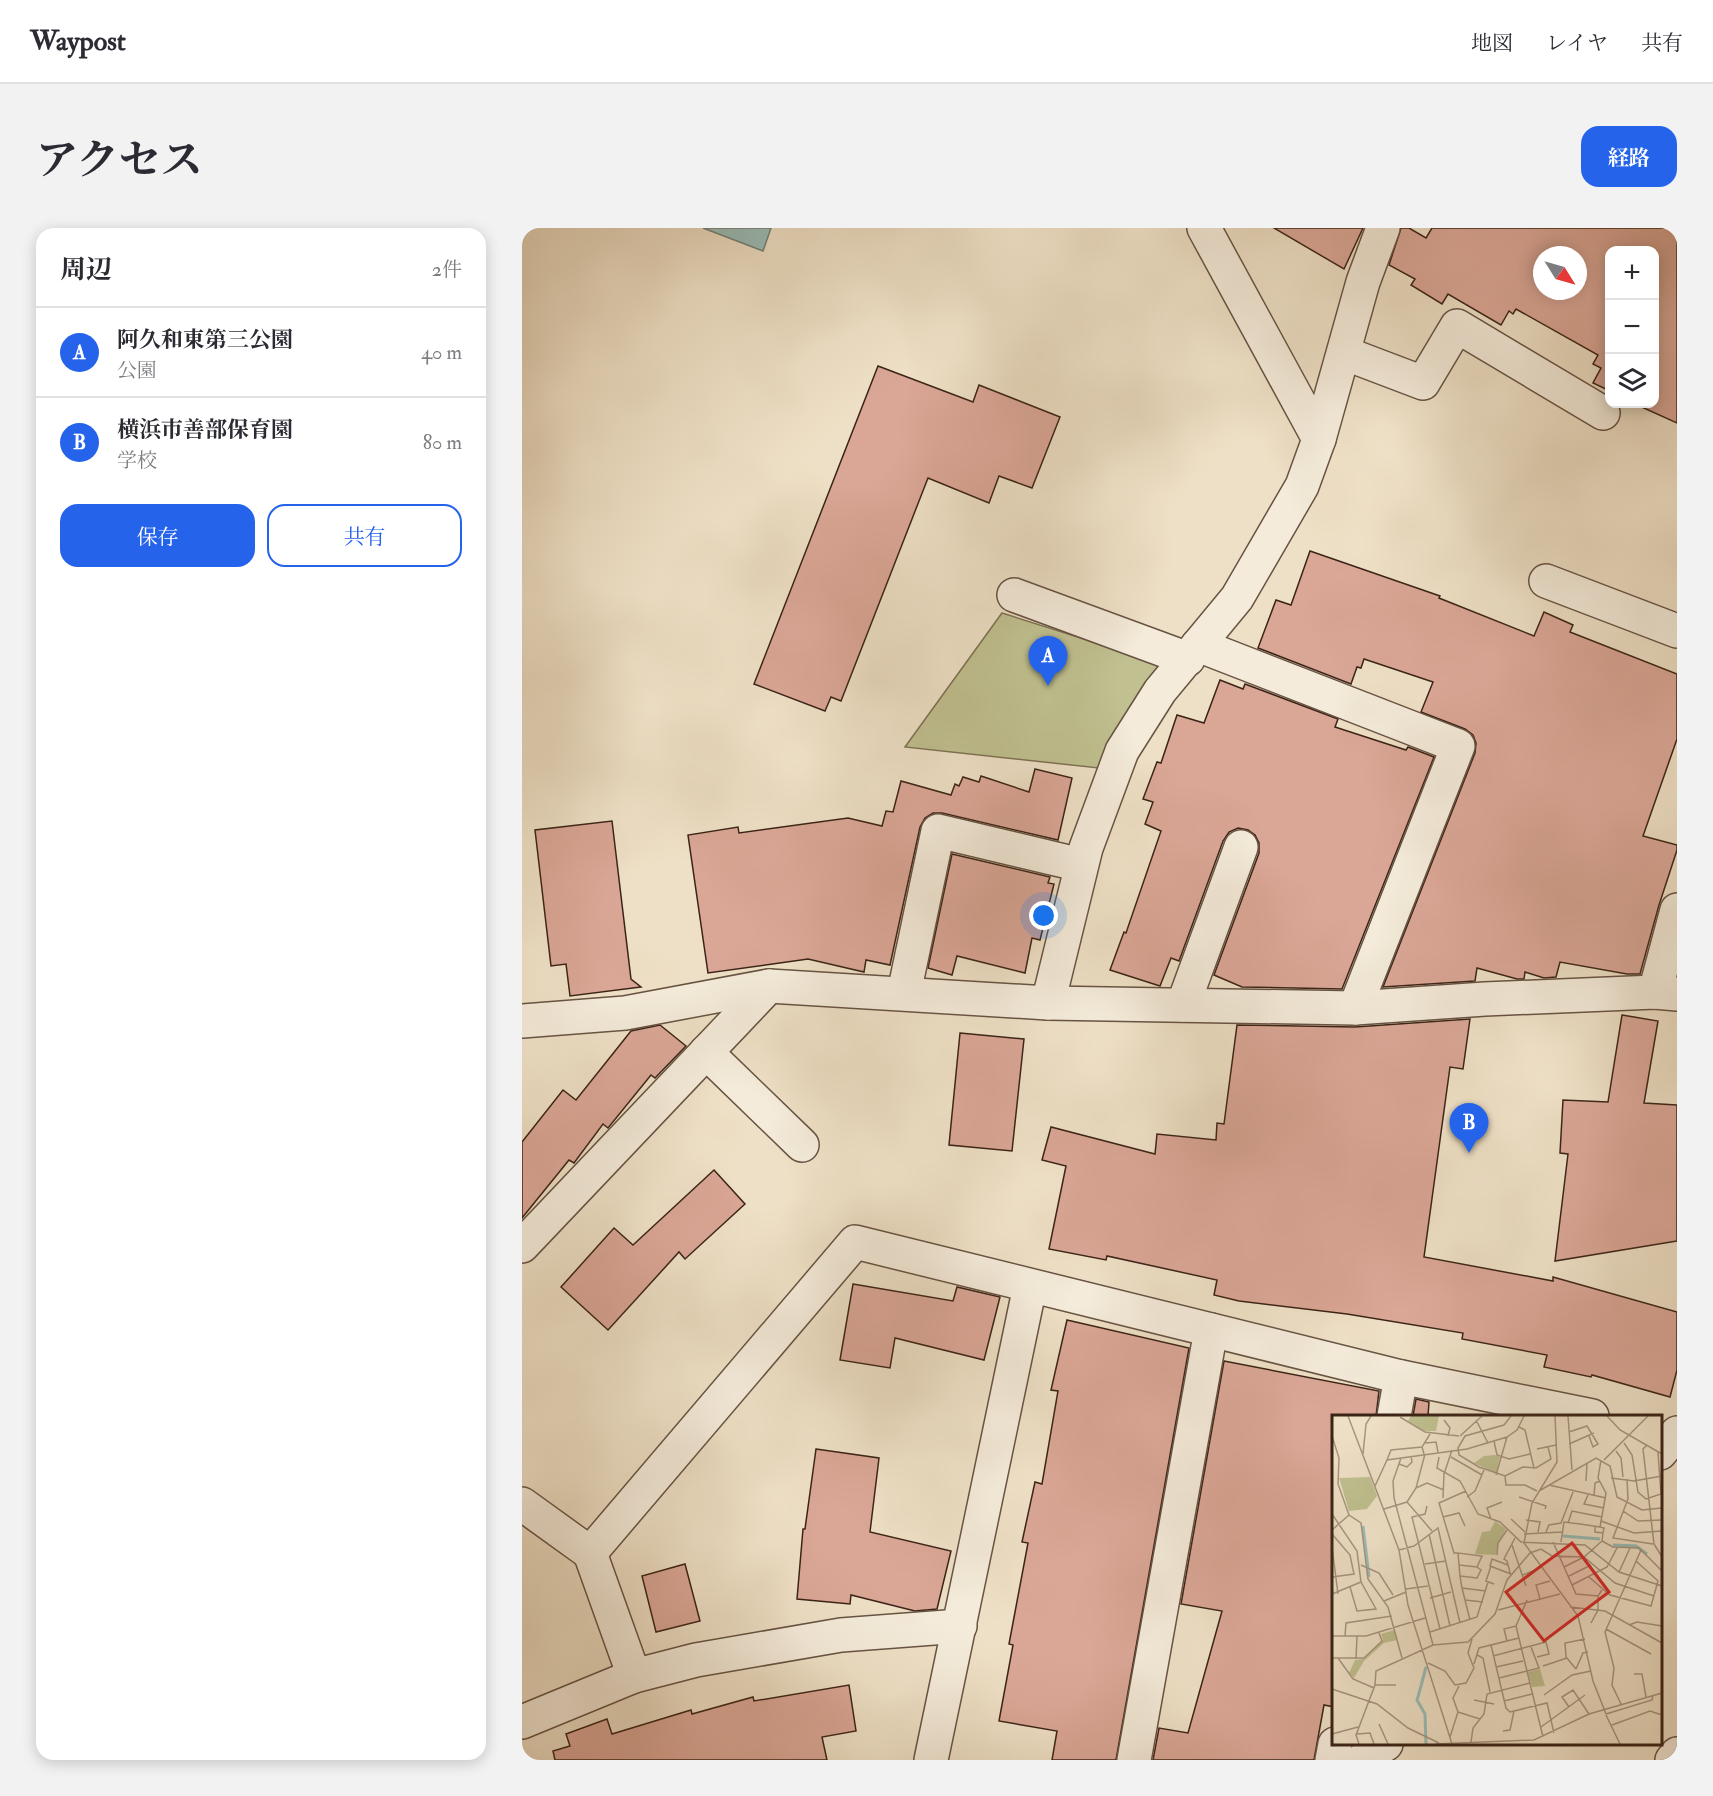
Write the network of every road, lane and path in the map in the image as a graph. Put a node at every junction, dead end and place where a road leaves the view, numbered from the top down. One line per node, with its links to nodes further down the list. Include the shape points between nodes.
1 (1204, 228): 5 (street)
2 (1383, 228): 3 (street, via 1363,282)
3 (1344, 353): 4 (street, via 1423,383 1456,326); 5 (street)
4 (1603, 413)
5 (1319, 439): 9 (street, via 1302,486 1238,598)
6 (1546, 581): 8 (street)
7 (1014, 595): 9 (street)
8 (1677, 630)
9 (1193, 652): 11 (street, via 1160,691 1122,751); 18 (street, via 1458,746)
10 (1241, 847): 17 (street)
11 (1081, 865): 14 (street, via 938,831); 16 (street)
12 (1677, 910): 15 (street)
13 (769, 986): 14 (street); 19 (street, via 625,1013); 20 (street)
14 (904, 993): 16 (street)
15 (1666, 993): 18 (street)
16 (1048, 1003): 17 (street)
17 (1183, 1005): 18 (street)
18 (1354, 1008)
19 (522, 1021)
20 (706, 1052): 21 (street); 22 (street)
21 (802, 1145)
22 (522, 1245)
23 (1030, 1286): 24 (street); 32 (street, via 855,1242); 33 (street)
24 (1211, 1330): 25 (street); 40 (street)
25 (1401, 1377): 26 (street); 27 (street)
26 (1394, 1415)
27 (1587, 1415)
28 (1662, 1431): 29 (street)
29 (1677, 1434): 30 (street)
30 (1662, 1451)
31 (522, 1504): 32 (street)
32 (590, 1553): 34 (street)
33 (960, 1626): 34 (street, via 842,1635 696,1660); 39 (street)
34 (634, 1676): 35 (street)
35 (522, 1722)
36 (1335, 1745): 41 (street)
37 (1383, 1745): 42 (street)
38 (1677, 1754): 43 (street)
39 (931, 1760)
40 (1134, 1760)
41 (1332, 1760)
42 (1362, 1760)
43 (1672, 1760)

